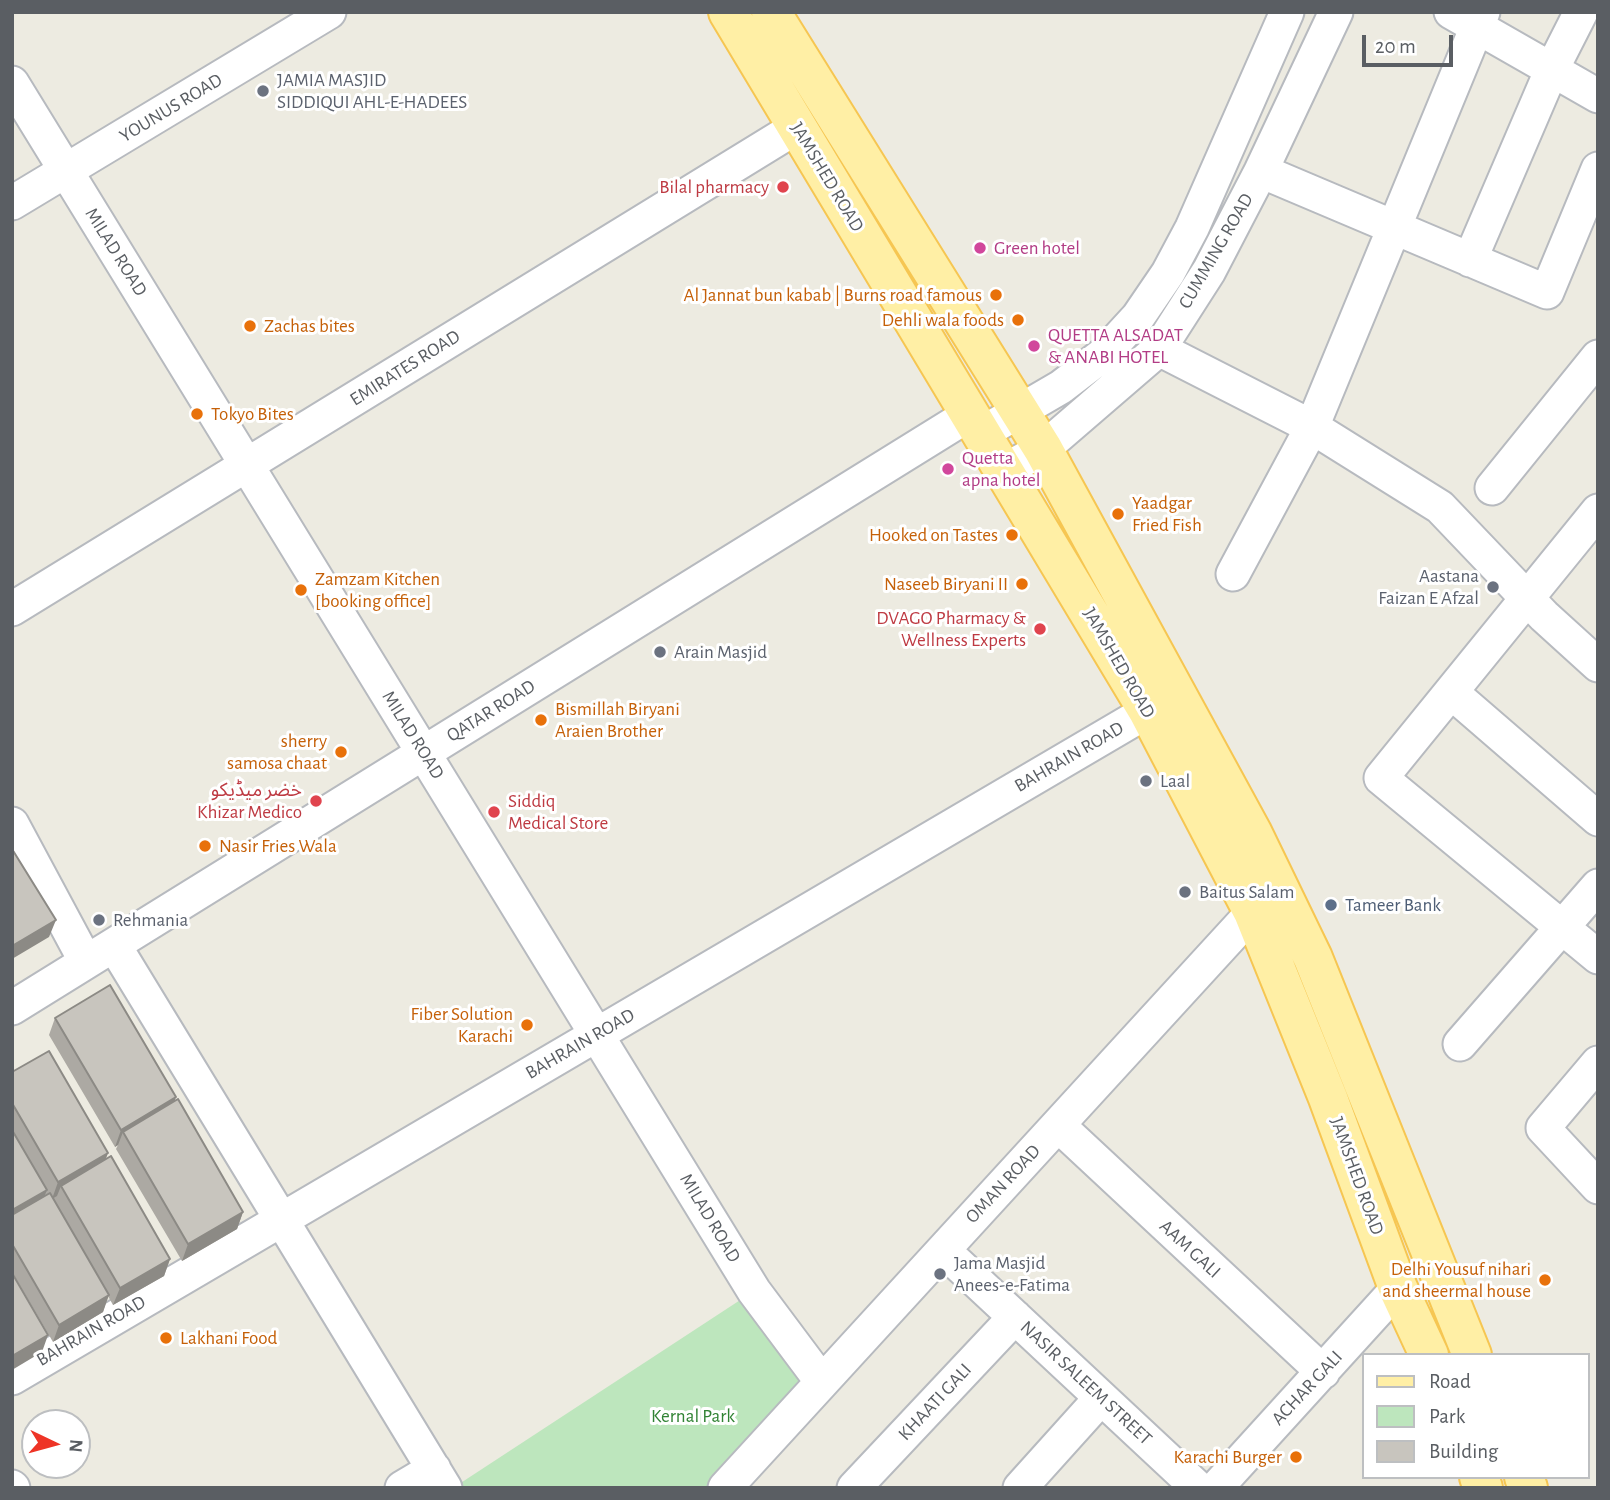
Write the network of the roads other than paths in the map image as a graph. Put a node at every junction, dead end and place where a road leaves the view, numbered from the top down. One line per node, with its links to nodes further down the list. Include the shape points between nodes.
1 (329, 12): 13 (street, YOUNUS ROAD)
2 (728, 12): 11 (main road, JAMSHED ROAD)
3 (771, 12): 20 (main road, JAMSHED ROAD)
4 (1287, 12): 20 (street, CUMMING ROAD, via 1222,166 1168,273 1138,317 1104,354)
5 (1336, 12): 14 (street, CUMMING ROAD)
6 (1581, 12): 8 (street)
7 (1471, 17): 8 (street); 16 (street)
8 (1552, 69): 10 (street); 17 (street)
9 (12, 83): 13 (street, MILAD ROAD)
10 (1598, 96)
11 (797, 127): 21 (main road, JAMSHED ROAD); 24 (street, EMIRATES ROAD)
12 (1598, 169): 17 (street, via 1547,292)
13 (66, 171): 15 (street, YOUNUS ROAD); 24 (street, MILAD ROAD)
14 (1261, 171): 16 (street); 18 (street, CUMMING ROAD, via 1209,271)
15 (12, 203)
16 (1394, 227): 17 (street); 22 (street)
17 (1470, 260)
18 (1159, 349): 22 (street); 23 (street, CUMMING ROAD)
19 (1598, 357): 26 (street)
20 (1021, 412): 21 (street, CUMMING ROAD); 23 (main road, JAMSHED ROAD)
21 (976, 423): 25 (main road, JAMSHED ROAD); 34 (street, QATAR ROAD)
22 (1312, 427): 28 (street); 29 (street, via 1440,508)
23 (1043, 449): 25 (street, CUMMING ROAD); 53 (main road, JAMSHED ROAD, via 1252,832 1307,946)
24 (247, 465): 30 (street, EMIRATES ROAD); 34 (street, MILAD ROAD)
25 (1005, 470): 33 (main road, JAMSHED ROAD)
26 (1492, 488)
27 (1598, 511): 29 (street)
28 (1233, 574)
29 (1527, 599): 31 (street); 32 (street)
30 (12, 609)
31 (1598, 665)
32 (1451, 692): 35 (street); 39 (street, via 1381,778)
33 (1148, 711): 38 (main road, JAMSHED ROAD); 43 (street, BAHRAIN ROAD)
34 (424, 753): 40 (street, QATAR ROAD); 43 (street, MILAD ROAD)
35 (1598, 819)
36 (12, 824): 40 (street)
37 (1598, 886): 39 (street)
38 (1254, 912): 46 (street, OMAN ROAD); 50 (main road, JAMSHED ROAD)
39 (1562, 928): 41 (street); 44 (street)
40 (100, 953): 42 (street, QATAR ROAD); 48 (street)
41 (1598, 957)
42 (12, 1008)
43 (597, 1034): 48 (street, BAHRAIN ROAD); 56 (street, MILAD ROAD, via 754,1291)
44 (1460, 1044)
45 (1598, 1063): 47 (street, via 1543,1128)
46 (1058, 1125): 49 (street, OMAN ROAD); 54 (street, AAM GALI)
47 (1598, 1187)
48 (282, 1220): 55 (street, BAHRAIN ROAD); 58 (street)
49 (943, 1250): 51 (street, NASIR SALEEM STREET); 56 (street, OMAN ROAD)
50 (1398, 1288): 52 (main road, JAMSHED ROAD); 54 (street, ACHAR GALI)
51 (1015, 1317): 57 (street, NASIR SALEEM STREET); 61 (street, KHAATI GALI)
52 (1428, 1353)
53 (1471, 1353)
54 (1323, 1372): 64 (street, ACHAR GALI)
55 (12, 1378)
56 (822, 1382): 60 (street, OMAN ROAD)
57 (1101, 1398): 62 (street); 63 (street, NASIR SALEEM STREET)
58 (439, 1478): 59 (street)
59 (402, 1488)
60 (725, 1488)
61 (854, 1488)
62 (1020, 1488)
63 (1198, 1488)
64 (1216, 1488)

